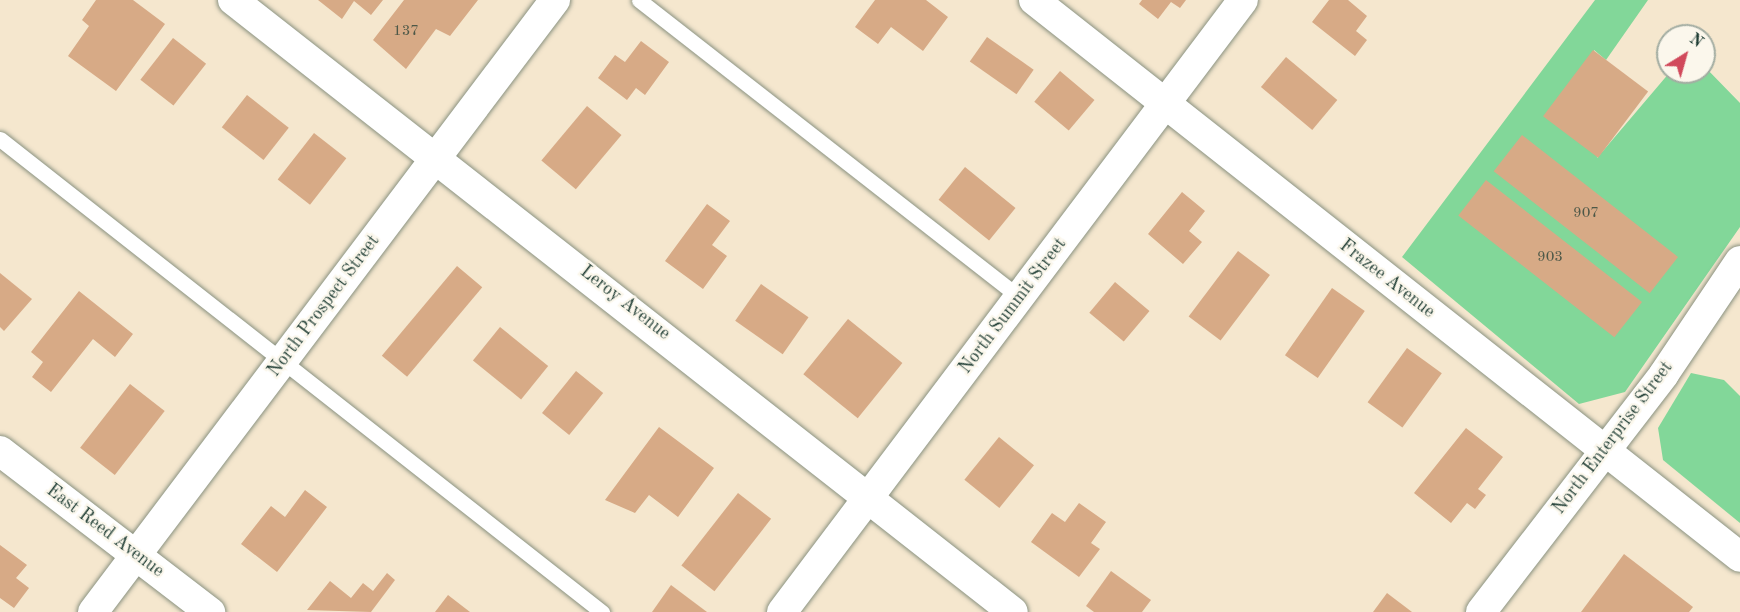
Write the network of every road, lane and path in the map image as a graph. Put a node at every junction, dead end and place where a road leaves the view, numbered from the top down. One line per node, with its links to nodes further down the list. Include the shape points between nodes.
1 (233, 0): 8 (street, Leroy Avenue, via 412,142)
2 (555, 0): 8 (street, North Prospect Street)
3 (639, 0): 10 (lane)
4 (1034, 0): 6 (street, Frazee Avenue)
5 (1244, 0): 6 (street, North Summit Street)
6 (1165, 104): 10 (street, North Summit Street); 12 (street, Frazee Avenue)
7 (0, 139): 11 (lane)
8 (436, 155): 11 (street, North Prospect Street); 14 (street, Leroy Avenue)
9 (1740, 261): 12 (street, North Enterprise Street)
10 (1019, 297): 14 (street, North Summit Street)
11 (283, 361): 15 (street, North Prospect Street); 19 (lane)
12 (1604, 450): 16 (street, Frazee Avenue); 22 (street, North Enterprise Street)
13 (0, 451): 15 (street, East Reed Avenue)
14 (869, 495): 20 (street, North Summit Street); 21 (street, Leroy Avenue)
15 (138, 554): 17 (street, North Prospect Street); 18 (street, East Reed Avenue)
16 (1740, 557)
17 (93, 612)
18 (210, 612)
19 (602, 612)
20 (782, 612)
21 (1013, 612)
22 (1481, 612)

